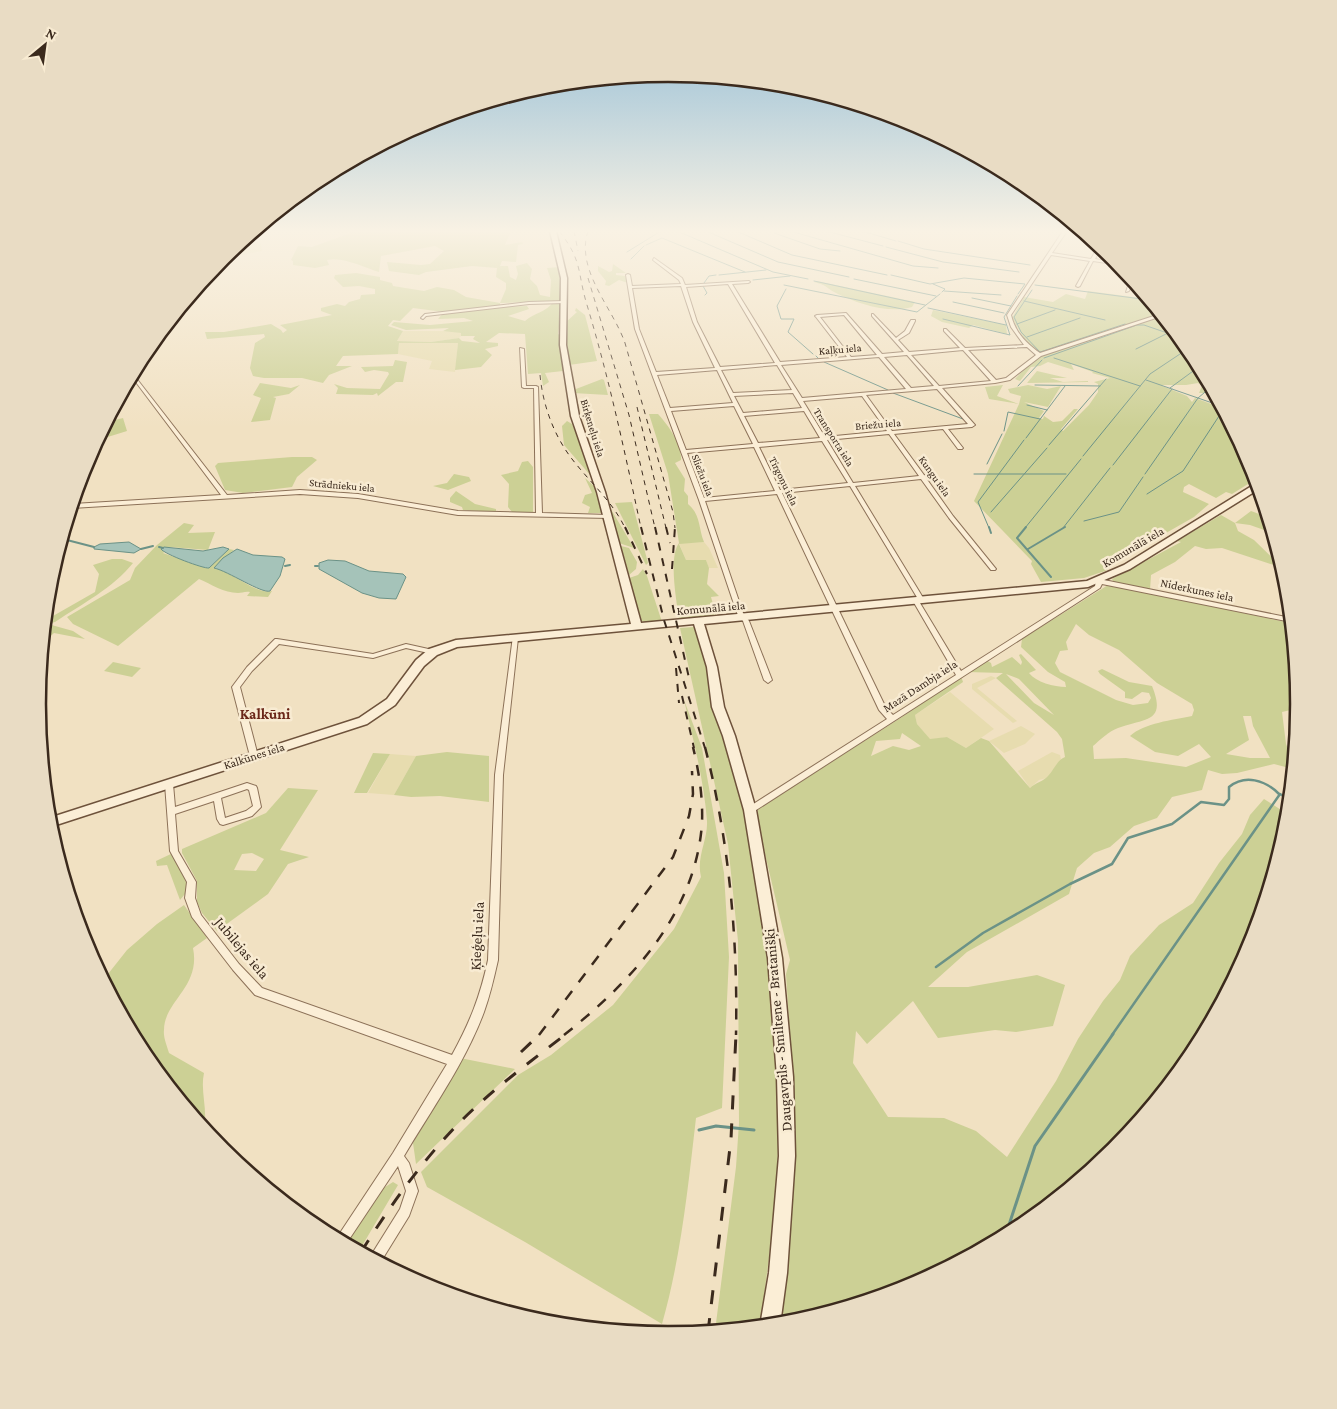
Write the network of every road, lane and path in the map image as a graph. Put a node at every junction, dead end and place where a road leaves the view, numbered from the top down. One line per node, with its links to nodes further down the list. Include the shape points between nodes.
1 (564, 297): 6 (main road, Birķeneļu iela)
2 (632, 297): 22 (street, Sliežu iela, via 637,329)
3 (687, 297): 21 (street, Tirgoņu iela, via 695,322)
4 (738, 297): 20 (street, Transporta iela)
5 (1022, 297): 13 (street, via 1009,315)
6 (564, 302): 9 (street, via 506,305 425,315); 49 (main road, Birķeneļu iela, via 563,345 575,416)
7 (874, 314): 12 (street)
8 (1155, 317): 18 (street)
9 (423, 318)
10 (913, 321): 12 (street, via 907,332)
11 (946, 330): 15 (street)
12 (896, 340): 16 (street)
13 (1027, 346): 15 (street, Kaļķu iela); 18 (street)
14 (522, 349): 48 (street, via 524,387 536,387)
15 (964, 349): 16 (street, Kaļķu iela); 24 (street)
16 (907, 354): 17 (street, Kaļķu iela); 25 (street)
17 (881, 356): 19 (street, Kaļķu iela); 19 (street, via 844,314 817,316); 26 (street)
18 (1039, 356): 24 (street, via 1008,379)
19 (850, 358): 20 (street, Kaļķu iela)
20 (779, 364): 21 (street, Kaļķu iela); 27 (street, Transporta iela)
21 (718, 369): 22 (street, Kaļķu iela); 29 (street, Tirgoņu iela)
22 (654, 374): 33 (street, Sliežu iela)
23 (137, 381): 45 (street)
24 (995, 382): 25 (street)
25 (938, 387): 26 (street); 35 (street, Briežu iela, via 972,425)
26 (910, 390): 28 (street)
27 (794, 391): 29 (street); 30 (street, Transporta iela)
28 (863, 394): 30 (street); 36 (street, Kungu iela)
29 (731, 395): 31 (street, Tirgoņu iela)
30 (800, 400): 32 (street, Transporta iela)
31 (736, 404): 33 (street); 34 (street, Tirgoņu iela)
32 (805, 409): 34 (street); 37 (street, Transporta iela)
33 (668, 410): 40 (street, Sliežu iela)
34 (741, 415): 38 (street, Tirgoņu iela)
35 (945, 428): 36 (street, Briežu iela); 39 (street)
36 (892, 433): 37 (street, Briežu iela); 41 (street, Kungu iela)
37 (823, 439): 38 (street, Briežu iela); 42 (street, Transporta iela)
38 (756, 445): 40 (street, Briežu iela); 44 (street, Tirgoņu iela)
39 (960, 448)
40 (684, 452): 46 (street, Sliežu iela)
41 (924, 477): 42 (street); 50 (street, Kungu iela)
42 (853, 484): 44 (street); 52 (street, Transporta iela)
43 (1252, 490): 51 (main road, Komunālā iela, via 1127,567)
44 (778, 492): 46 (street); 53 (street, Tirgoņu iela)
45 (225, 496): 47 (street, Strādnieku iela); 48 (street, Strādnieku iela, via 331,493 458,513)
46 (702, 500): 54 (street, Sliežu iela)
47 (79, 506)
48 (539, 515): 49 (street, Strādnieku iela)
49 (608, 517): 57 (main road, Birķeneļu iela)
50 (993, 569)
51 (1099, 580): 52 (main road, Komunālā iela, via 1066,587); 55 (street, Niderkunes iela); 60 (street, Mazā Dambja iela, via 1098,587)
52 (919, 601): 53 (main road, Komunālā iela); 60 (street, Transporta iela)
53 (835, 609): 54 (main road, Komunālā iela); 62 (street, Tirgoņu iela, via 882,710)
54 (744, 618): 56 (main road, Komunālā iela); 61 (street, Sliežu iela)
55 (1284, 619)
56 (698, 622): 57 (main road, Komunālā iela); 66 (main road, Daugavpils - Smiltene - Bratanišķi, via 712,666 718,707)
57 (637, 627): 58 (main road, Komunālā iela)
58 (516, 638): 59 (main road, Komunālā iela, via 456,644); 69 (street, Ķieģeļu iela, via 499,775 493,960 476,1019)
59 (433, 652): 63 (main road, Kalkūnes iela, via 420,663 392,702 375,715); 63 (street, via 406,646 373,656 277,642 252,669 243,674 236,687)
60 (959, 674): 62 (street, Mazā Dambja iela)
61 (768, 680)
62 (891, 718): 66 (street, Mazā Dambja iela)
63 (254, 756): 64 (main road, Kalkūnes iela)
64 (169, 784): 67 (street, Jubilejas iela); 68 (main road, Kalkūnes iela)
65 (217, 796): 65 (street, via 249,786 253,788 257,807 249,814 223,822); 67 (street)
66 (750, 810): 73 (main road, Daugavpils - Smiltene - Bratanišķi, via 775,958 787,1129 787,1172)
67 (171, 812): 69 (street, Jubilejas iela, via 174,851 192,882 190,898 197,918 259,992)
68 (57, 820)
69 (453, 1061): 70 (street, Ķieģeļu iela)
70 (397, 1157): 71 (street, Ķieģeļu iela); 72 (street, via 403,1162 412,1191 405,1212)
71 (345, 1236)
72 (378, 1255)
73 (771, 1318)

